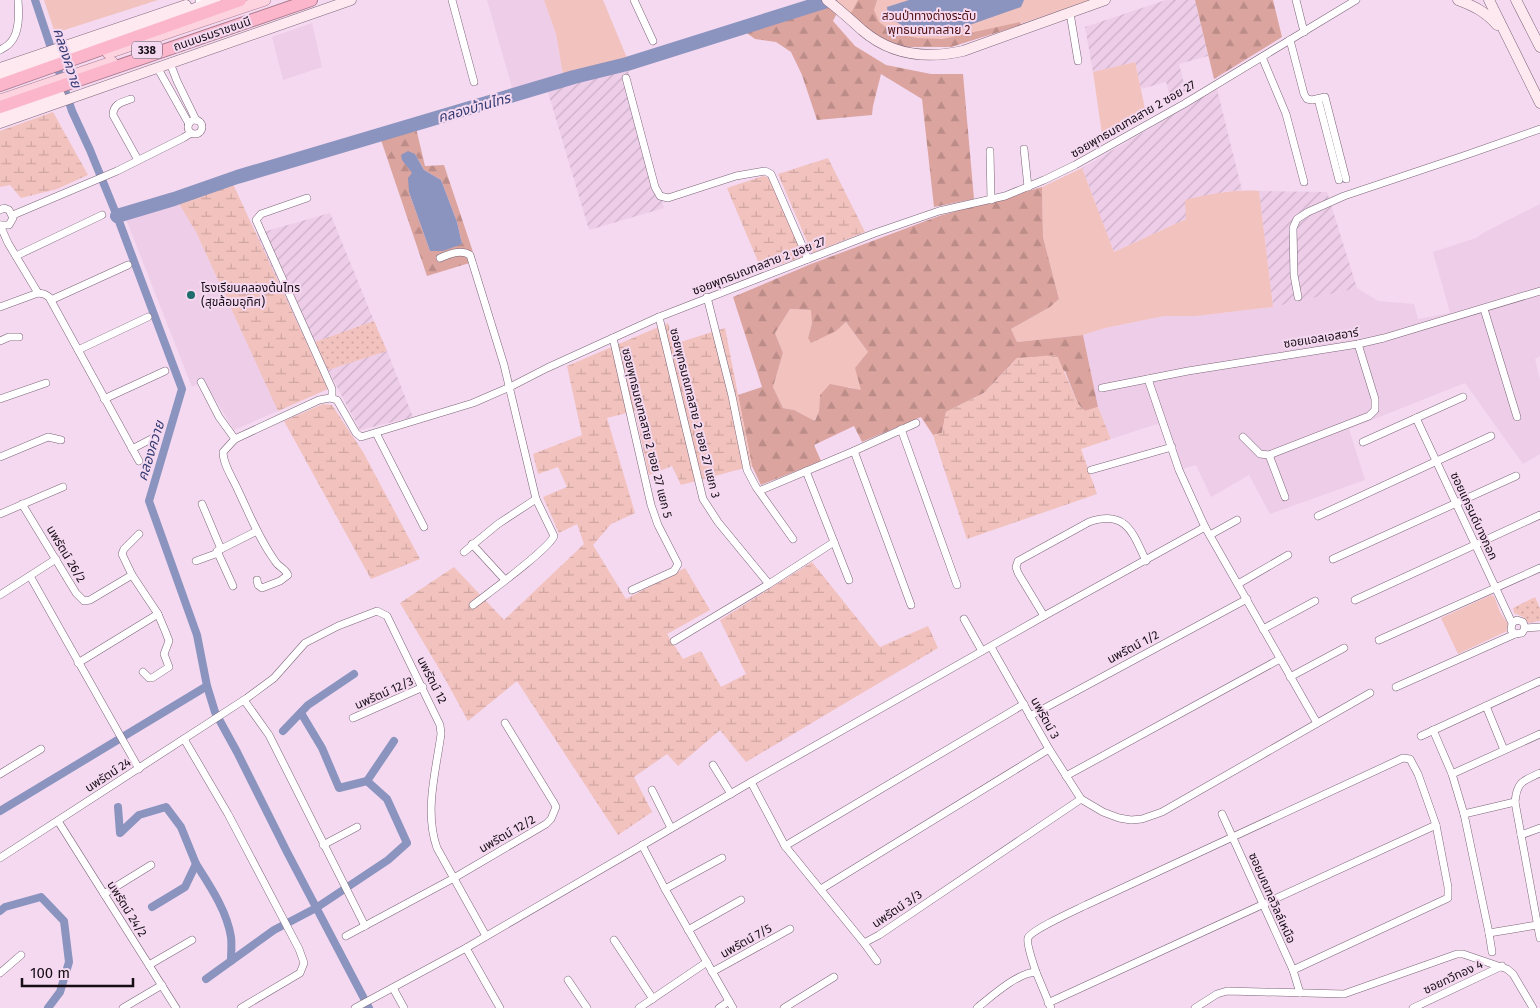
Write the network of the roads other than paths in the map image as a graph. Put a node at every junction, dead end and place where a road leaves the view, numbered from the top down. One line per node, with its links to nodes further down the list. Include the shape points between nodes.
1 (18, 0): 26 (street, via 16,34)
2 (200, 0): 19 (main road, 338)
3 (216, 0): 27 (main road)
4 (240, 0): 27 (highway, ถนนบรมราชชนนี / 338)
5 (265, 0): 38 (main road, 338)
6 (294, 0): 41 (main road, 338)
7 (311, 0): 39 (highway, ถนนบรมราชชนนี / 338)
8 (351, 0): 28 (main road, 338)
9 (452, 0): 36 (street)
10 (634, 0): 24 (street)
11 (827, 0): 20 (main road, via 863,31 893,49 928,56 963,51)
12 (1105, 0): 20 (main road)
13 (1296, 0): 21 (street)
14 (1356, 0): 21 (street, ซอยพุทธมณฑลสาย 2 ซอย 27)
15 (1458, 0): 23 (main road, via 1484,12)
16 (1489, 0): 23 (main road)
17 (1516, 0): 25 (main road)
18 (1520, 0): 25 (main road)
19 (185, 2): 27 (main road, 338)
20 (1070, 13): 30 (street)
21 (1304, 32): 22 (street, ซอยพุทธมณฑลสาย 2 ซอย 27)
22 (1290, 40): 29 (street, ซอยพุทธมณฑลสาย 2 ซอย 27); 53 (street, via 1307,99 1325,97)
23 (1508, 40): 42 (main road)
24 (653, 41)
25 (1540, 46)
26 (0, 50)
27 (59, 56): 33 (main road, 338, via 35,56); 34 (main road); 37 (highway, ถนนบรมราชชนนี / 338, via 39,71)
28 (188, 56): 31 (main road, 338); 39 (main road)
29 (1262, 57): 54 (street, via 1286,114); 55 (street, ซอยพุทธมณฑลสาย 2 ซอย 27, via 1075,165)
30 (1078, 61)
31 (170, 62): 32 (main road, 338); 45 (street)
32 (157, 67): 39 (main road, 338); 47 (street)
33 (0, 68)
34 (0, 77)
35 (626, 78): 66 (street, via 660,196 668,198 736,176 765,171 772,174)
36 (474, 82)
37 (0, 85)
38 (0, 90)
39 (70, 91): 43 (highway, ถนนบรมราชชนนี / 338, via 45,91); 44 (main road); 46 (main road, 338, via 50,106)
40 (130, 99): 52 (street, via 116,105 113,115)
41 (0, 100)
42 (1540, 103)
43 (0, 107)
44 (0, 116)
45 (196, 120): 47 (street); 49 (street, via 202,124 201,130)
46 (0, 123)
47 (188, 124): 49 (street)
48 (1540, 128): 71 (street, via 1344,196 1296,219 1294,275)
49 (191, 133): 52 (street)
50 (1024, 149): 55 (street)
51 (990, 150): 57 (street)
52 (138, 160): 59 (street)
53 (1342, 180)
54 (1304, 182)
55 (1028, 187): 57 (street, ซอยพุทธมณฑลสาย 2 ซอย 27)
56 (307, 198): 89 (street, via 261,214 256,220 332,389)
57 (991, 200): 66 (street, ซอยพุทธมณฑลสาย 2 ซอย 27, via 938,212)
58 (0, 210): 59 (street, via 7,209)
59 (13, 215): 61 (street, via 9,225)
60 (102, 215): 64 (street)
61 (0, 225): 62 (street)
62 (8, 243): 63 (street); 64 (street)
63 (0, 246)
64 (16, 256): 69 (street)
65 (440, 258): 86 (street, via 463,252 470,255)
66 (808, 259): 70 (street, ซอยพุทธมณฑลสาย 2 ซอย 27)
67 (128, 265): 72 (street)
68 (1540, 291): 74 (street, ซอยแอลเอสอาร์)
69 (38, 293): 72 (street, via 46,294); 73 (street)
70 (707, 297): 76 (street, ซอยพุทธมณฑลสาย 2 ซอย 27); 114 (street, via 747,470)
71 (1298, 297)
72 (51, 300): 81 (street)
73 (0, 307)
74 (1484, 308): 80 (street, ซอยแอลเอสอาร์); 93 (street)
75 (148, 317): 81 (street)
76 (659, 317): 78 (street, ซอยพุทธมณฑลสาย 2 ซอย 27); 146 (street, ซอยพุทธมณฑลสาย 2 ซอย 27 แยก 3, via 703,499)
77 (19, 337): 79 (street)
78 (613, 338): 86 (street, ซอยพุทธมณฑลสาย 2 ซอย 27); 151 (street, ซอยพุทธมณฑลสาย 2 ซอย 27 แยก 5, via 651,505 678,564 674,571)
79 (0, 341)
80 (1358, 344): 83 (street, ซอยแอลเอสอาร์); 106 (street, via 1375,399 1375,410 1369,416)
81 (78, 350): 91 (street)
82 (164, 371): 91 (street)
83 (1148, 379): 87 (street, ซอยแอลเอสอาร์); 103 (street)
84 (201, 382): 100 (street)
85 (46, 383): 90 (street)
86 (510, 387): 96 (street, ซอยพุทธมณฑลสาย 2 ซอย 27, via 473,403); 116 (street)
87 (1102, 388)
88 (1463, 397): 92 (street)
89 (332, 398): 96 (street, ซอยพุทธมณฑลสาย 2 ซอย 27, via 337,400 359,437); 100 (street, via 319,400)
90 (0, 399)
91 (104, 399): 104 (street)
92 (1416, 418): 102 (street); 109 (street, ซอยแกรนด์บางกอก)
93 (1517, 418)
94 (916, 423): 95 (street)
95 (901, 429): 105 (street); 148 (street)
96 (376, 433): 124 (street)
97 (1492, 436): 109 (street)
98 (1243, 437): 106 (street, via 1260,454)
99 (153, 438): 104 (street)
100 (235, 439): 126 (street, via 222,454)
101 (60, 440): 107 (street, via 48,437)
102 (1363, 442)
103 (1172, 447): 110 (street); 125 (street)
104 (132, 449): 108 (street)
105 (854, 452): 111 (street); 157 (street)
106 (1269, 455): 115 (street)
107 (0, 457)
108 (138, 461)
109 (1436, 462): 117 (street, ซอยแกรนด์บางกอก); 122 (street)
110 (1091, 470)
111 (806, 471): 114 (street); 130 (street)
112 (1516, 476): 117 (street)
113 (63, 487): 118 (street)
114 (759, 491): 129 (street)
115 (1286, 497)
116 (536, 499): 131 (street); 144 (street, via 554,537)
117 (1456, 503): 132 (street, ซอยแกรนด์บางกอก); 137 (street)
118 (22, 504): 120 (street); 136 (street, นพรัตน์ 26/2)
119 (202, 504): 133 (street)
120 (0, 514)
121 (1540, 515): 132 (street)
122 (1318, 516)
123 (1237, 520): 128 (street)
124 (424, 527)
125 (1205, 527): 128 (street); 139 (street)
126 (257, 531): 133 (street); 143 (street, via 275,561 288,575 262,588)
127 (139, 534): 141 (street, via 122,554)
128 (1210, 535): 147 (street)
129 (793, 539)
130 (834, 542): 145 (street); 146 (street)
131 (472, 544): 134 (street); 144 (street)
132 (1475, 545): 150 (street, ซอยแกรนด์บางกอก); 154 (street)
133 (219, 551): 138 (street); 149 (street)
134 (464, 552)
135 (1288, 555): 147 (street)
136 (56, 559): 141 (street, นพรัตน์ 26/2, via 84,601); 142 (street)
137 (1333, 559)
138 (196, 561)
139 (1146, 561): 159 (street); 159 (street, via 1134,536 1121,522 1110,517 1089,522 1018,561 1018,573)
140 (1540, 568): 150 (street)
141 (132, 575): 158 (street)
142 (30, 576): 152 (street); 172 (street)
143 (256, 580)
144 (505, 580): 156 (street)
145 (849, 580)
146 (769, 584): 166 (street)
147 (1238, 584): 153 (street)
148 (958, 585)
149 (233, 586)
150 (1496, 588): 161 (street, ซอยแกรนด์บางกอก); 167 (street)
151 (632, 590)
152 (0, 595)
153 (1246, 599): 164 (street); 183 (street, นพรัตน์ 1/2)
154 (1355, 600)
155 (1315, 601): 164 (street)
156 (473, 605)
157 (911, 606)
158 (158, 614): 172 (street); 173 (street, via 168,637 164,654 169,666 152,678)
159 (1044, 616): 168 (street)
160 (964, 619): 170 (street)
161 (1512, 623): 163 (street, via 1520,620); 165 (street, ซอยแกรนด์บางกอก, via 1511,630)
162 (1540, 627): 163 (street)
163 (1525, 628): 165 (street, via 1522,634)
164 (1263, 630): 171 (street)
165 (1515, 634): 177 (street)
166 (674, 640)
167 (1380, 640)
168 (991, 647): 170 (street); 180 (street, นพรัตน์ 3)
169 (1344, 648): 174 (street)
170 (982, 651): 200 (street)
171 (1280, 659): 174 (street); 199 (street)
172 (78, 663): 195 (street)
173 (143, 672)
174 (1290, 677): 186 (street)
175 (1540, 681): 181 (street)
176 (423, 687): 179 (street, นพรัตน์ 12, via 387,616 375,611 306,643 274,678); 184 (street, นพรัตน์ 12/3); 220 (street, นพรัตน์ 12, via 442,734 432,800 432,835)
177 (1396, 687)
178 (1370, 693): 186 (street)
179 (244, 700): 182 (street, นพรัตน์ 12); 214 (street, via 269,735)
180 (1024, 704): 183 (street, นพรัตน์ 3); 216 (street)
181 (1486, 706): 187 (street); 193 (street)
182 (228, 710): 190 (street, นพรัตน์ 24)
183 (1030, 716): 192 (street, นพรัตน์ 3)
184 (353, 718)
185 (504, 723): 220 (street, นพรัตน์ 12/2, via 556,807 546,824)
186 (1317, 723): 203 (street, via 1162,812 1142,819 1119,818)
187 (1433, 730): 189 (street); 198 (street)
188 (1540, 734): 193 (street)
189 (1421, 736)
190 (184, 739): 195 (street, นพรัตน์ 24); 260 (street, via 228,814 304,963 300,973)
191 (41, 749): 197 (street)
192 (1049, 749): 199 (street, นพรัตน์ 3); 222 (street)
193 (1504, 750): 198 (street)
194 (713, 765): 202 (street)
195 (139, 769): 207 (street, นพรัตน์ 24)
196 (1540, 773): 204 (street, via 1519,784)
197 (0, 774)
198 (1452, 774): 206 (street)
199 (1066, 776): 203 (street, นพรัตน์ 3)
200 (751, 782): 202 (street); 216 (street, นพรัตน์ 3/3)
201 (652, 790): 210 (street)
202 (731, 794): 210 (street)
203 (1081, 799): 236 (street, นพรัตน์ 3/3)
204 (1515, 802): 206 (street); 212 (street)
205 (1222, 814): 213 (street, ซอยมณฑลวิลล์เหนือ)
206 (1464, 814): 230 (street)
207 (58, 821): 217 (street, นพรัตน์ 24); 223 (street, นพรัตน์ 24/2)
208 (1436, 825): 213 (street, via 1413,762 1407,758); 225 (street); 244 (street, via 1449,895 1446,901)
209 (357, 827): 214 (street)
210 (671, 828): 215 (street)
211 (1540, 828): 212 (street)
212 (1521, 835): 226 (street)
213 (1233, 838): 225 (street, ซอยมณฑลวิลล์เหนือ); 246 (street, via 1033,932 1027,941)
214 (323, 845): 227 (street)
215 (642, 845): 221 (street); 232 (street)
216 (785, 846): 222 (street, นพรัตน์ 3/3)
217 (0, 858)
218 (722, 858): 221 (street)
219 (151, 865): 223 (street)
220 (454, 878): 227 (street); 232 (street, นพรัตน์ 12)
221 (665, 889): 229 (street)
222 (821, 889): 236 (street, นพรัตน์ 3/3)
223 (104, 894): 242 (street, นพรัตน์ 24/2)
224 (741, 900): 229 (street)
225 (1263, 905): 244 (street, ซอยมณฑลวิลล์เหนือ); 256 (street)
226 (1537, 925): 230 (street); 233 (street)
227 (365, 926): 231 (street)
228 (790, 929): 245 (street, นพรัตน์ 7/5)
229 (688, 930): 241 (street)
230 (1489, 934): 238 (street)
231 (346, 936)
232 (486, 936): 237 (street)
233 (1540, 938)
234 (192, 940): 242 (street)
235 (614, 940): 253 (street)
236 (864, 943): 240 (street)
237 (466, 948): 251 (street); 262 (street)
238 (1492, 952)
239 (21, 955): 247 (street)
240 (877, 961)
241 (707, 962): 245 (street); 253 (street)
242 (149, 965): 250 (street, นพรัตน์ 24/2)
243 (1502, 966): 252 (street, via 1457,954 1344,994); 269 (street, ซอยทวีทอง 4); 270 (street, via 1512,974)
244 (1292, 970): 252 (street, ซอยมณฑลวิลล์เหนือ)
245 (712, 972): 255 (street)
246 (1036, 972): 256 (street); 267 (street, via 1008,985)
247 (0, 973)
248 (834, 977): 266 (street)
249 (568, 980): 263 (street)
250 (162, 985): 258 (street); 259 (street, นพรัตน์ 24/2)
251 (393, 988): 257 (street); 261 (street)
252 (1300, 993): 254 (street, via 1227,991 1217,994)
253 (653, 999): 264 (street)
254 (1206, 1004): 268 (street)
255 (731, 1005): 265 (street)
256 (1049, 1005)
257 (357, 1007)
258 (123, 1008)
259 (176, 1008)
260 (241, 1008)
261 (404, 1008)
262 (500, 1008)
263 (587, 1008)
264 (639, 1008)
265 (719, 1008)
266 (784, 1008)
267 (977, 1008)
268 (1195, 1008)
269 (1413, 1008)
270 (1533, 1008)

